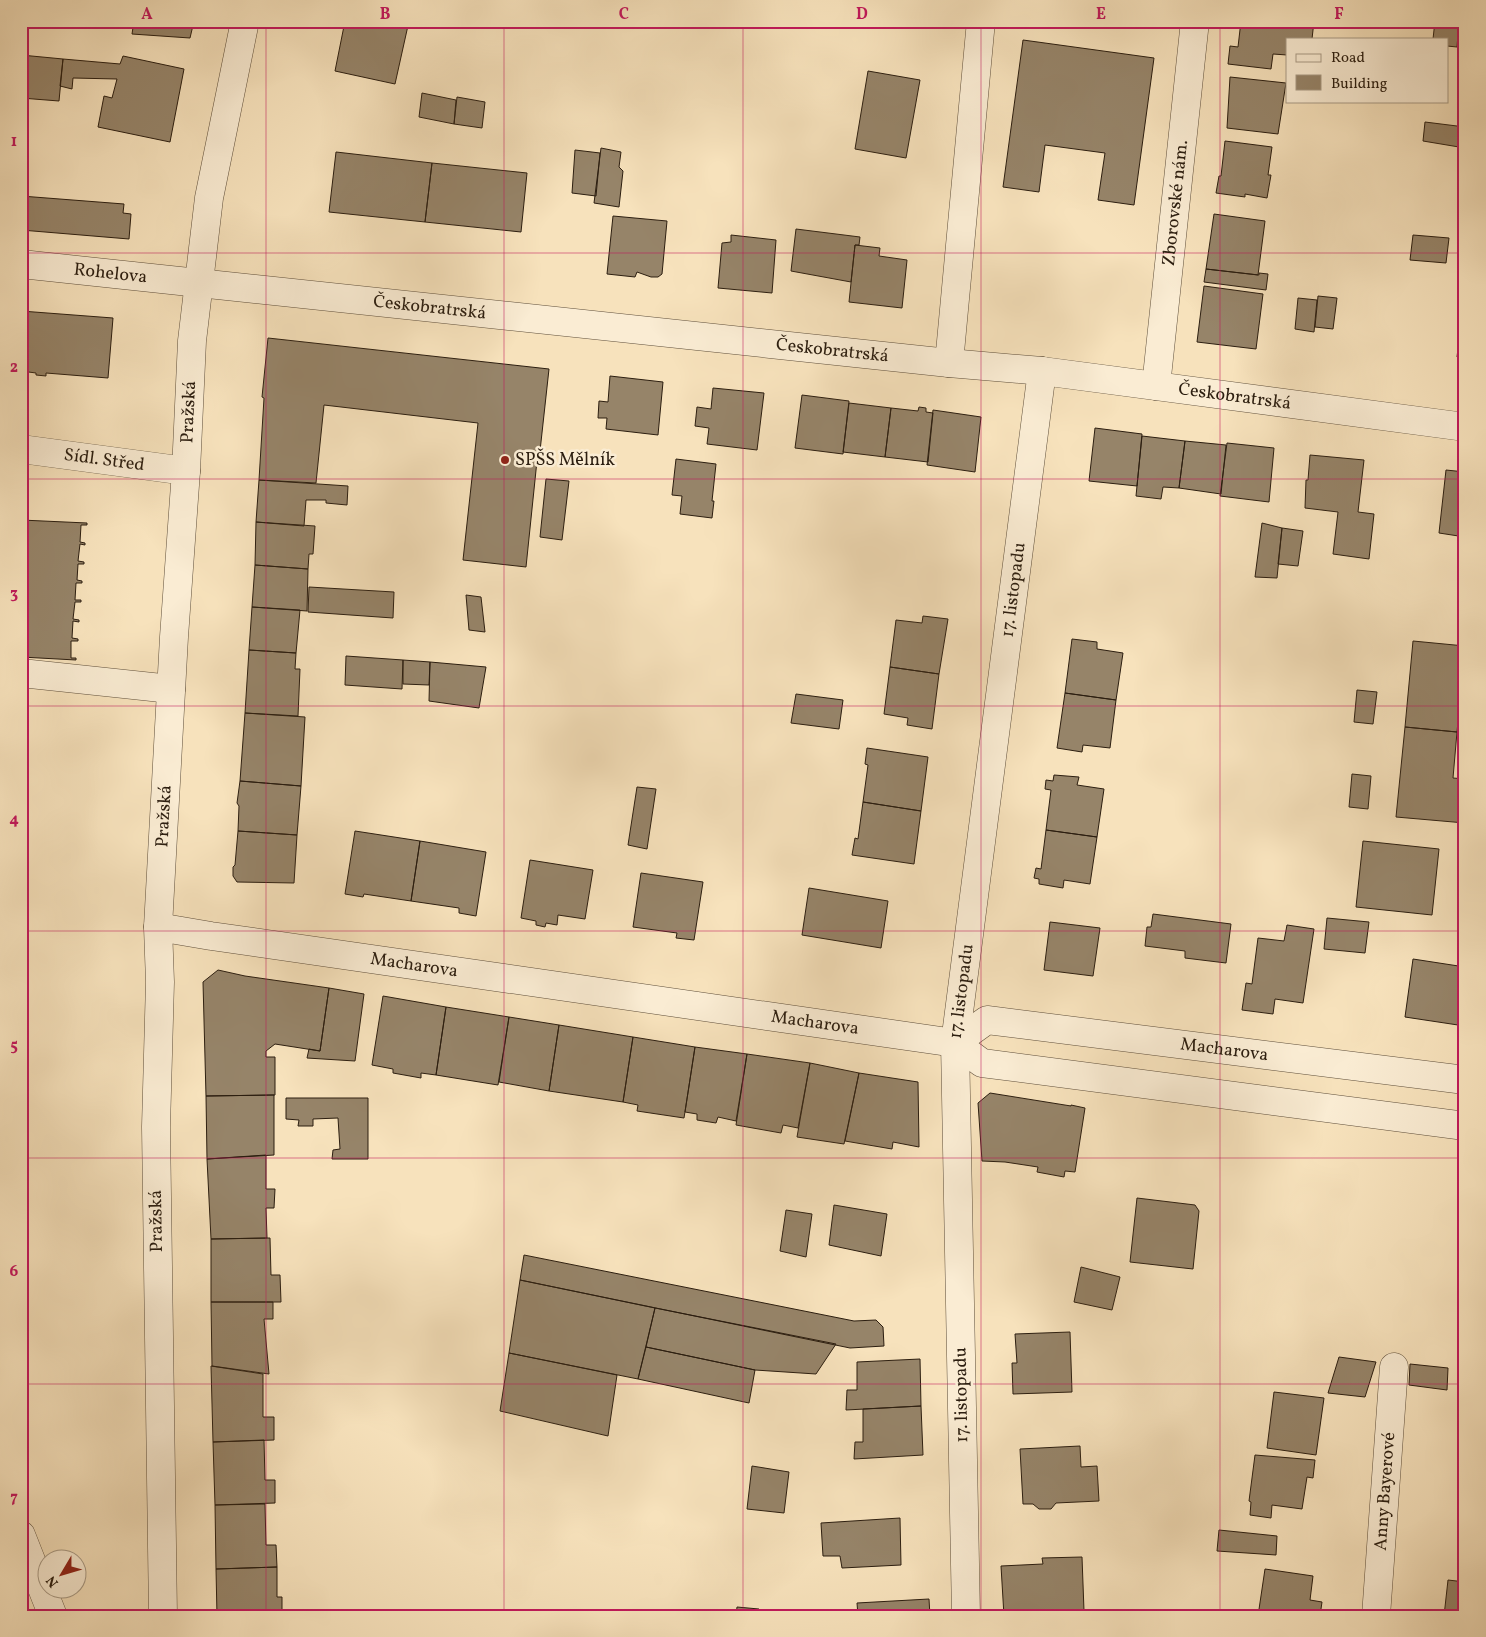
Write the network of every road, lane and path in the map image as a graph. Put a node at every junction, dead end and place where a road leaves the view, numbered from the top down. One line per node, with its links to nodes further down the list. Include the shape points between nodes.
1 (245, 21): 5 (street, Pražská, via 209,198)
2 (981, 21): 6 (street)
3 (1195, 21): 8 (street, Zborovské nám.)
4 (21, 264): 5 (street, Rohelova)
5 (199, 283): 6 (street, Českobratrská); 11 (street, Pražská, via 192,341)
6 (949, 363): 7 (street, Českobratrská)
7 (1042, 371): 8 (street, Českobratrská); 15 (street, 17. listopadu)
8 (1156, 386): 9 (street, Českobratrská)
9 (1465, 427)
10 (21, 449): 11 (street, Sídl. Střed)
11 (186, 472): 13 (street, Pražská)
12 (21, 673): 13 (street)
13 (171, 689): 14 (street, Pražská)
14 (158, 927): 15 (street, Macharova); 21 (street, Pražská, via 160,982 156,1127)
15 (955, 1043): 16 (street, Macharova, via 987,1020); 17 (street, via 982,1063); 22 (street, 17. listopadu)
16 (1465, 1080)
17 (1465, 1126)
18 (1394, 1367): 23 (street, Anny Bayerové)
19 (21, 1534): 20 (street)
20 (53, 1616)
21 (163, 1616)
22 (966, 1616)
23 (1376, 1616)

